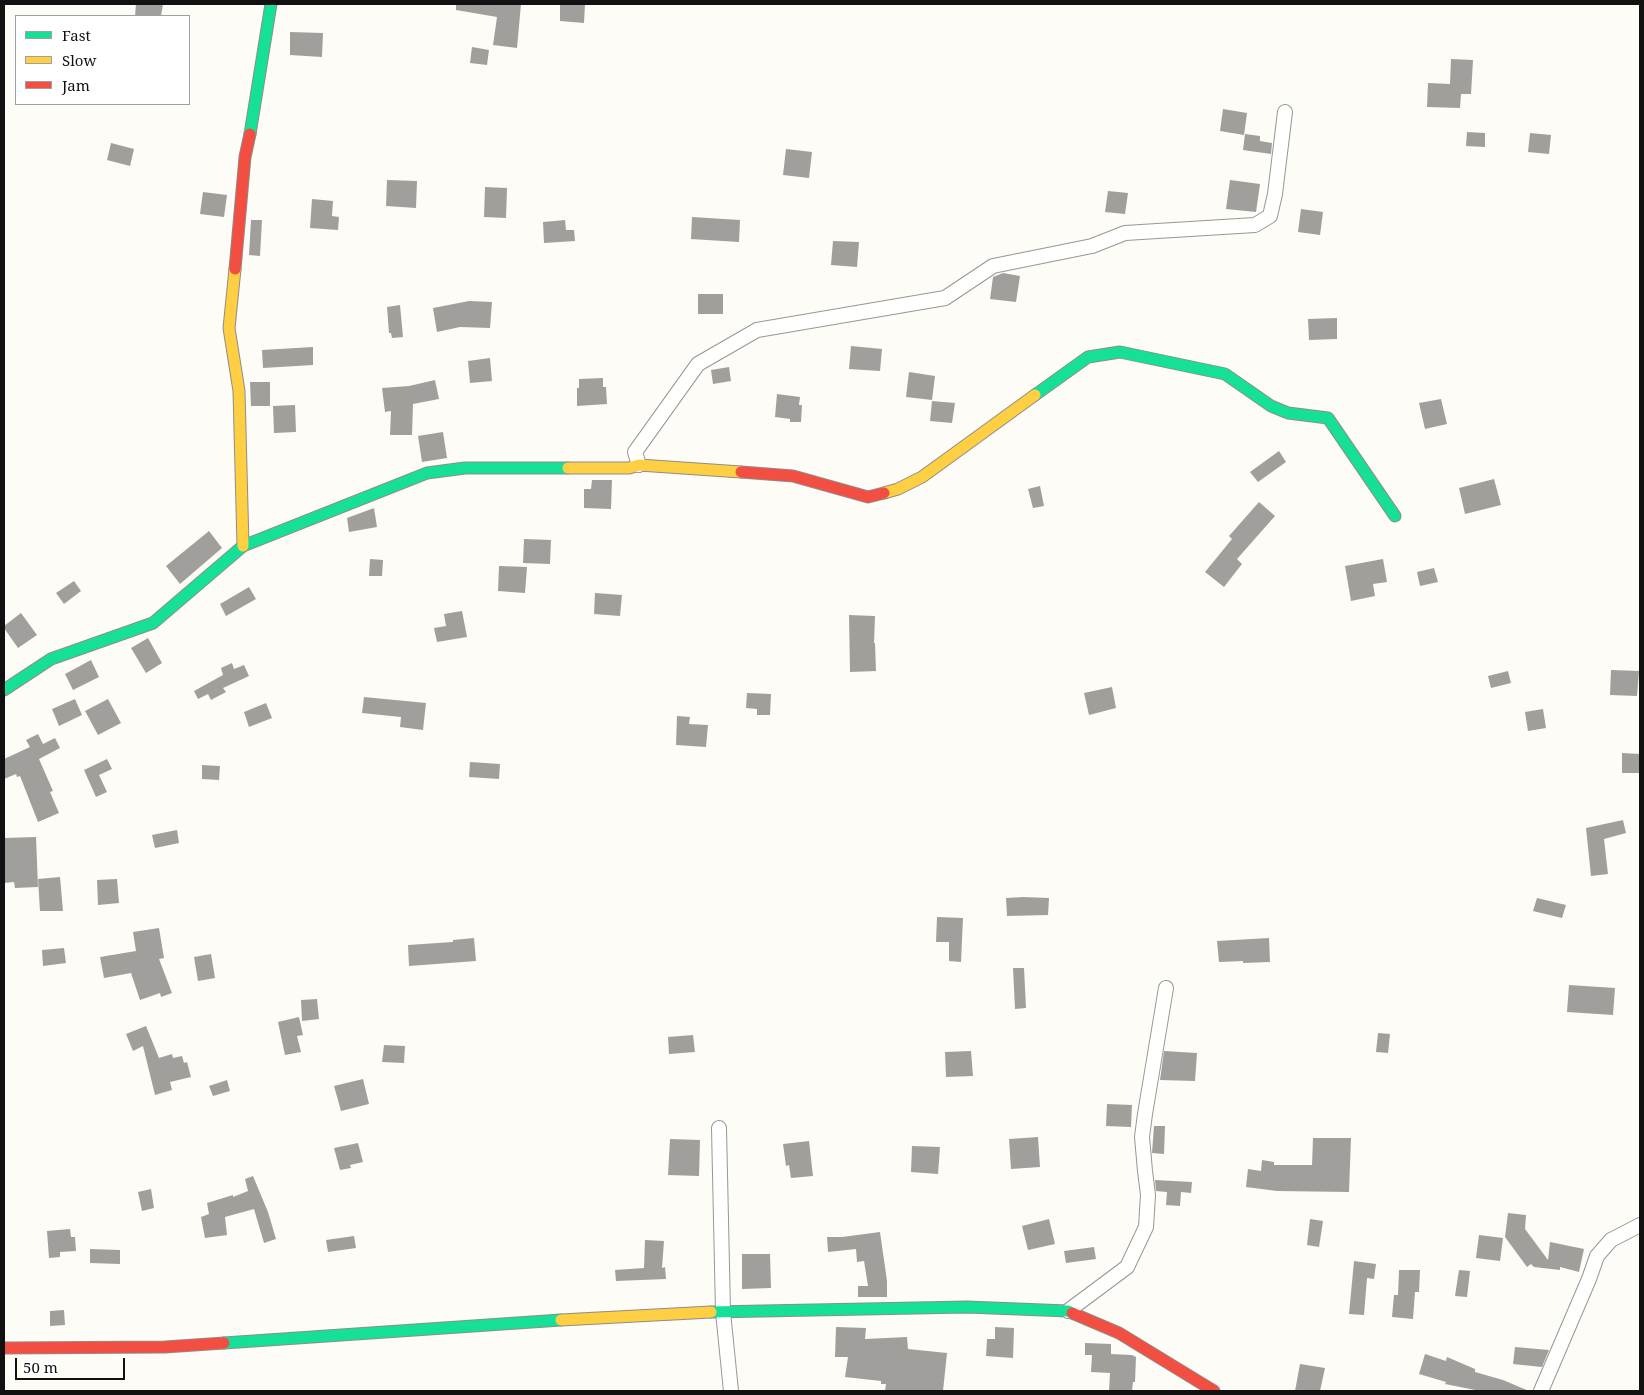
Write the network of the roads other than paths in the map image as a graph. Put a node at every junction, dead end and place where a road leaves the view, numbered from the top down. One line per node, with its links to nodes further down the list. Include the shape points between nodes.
1 (271, 4): 5 (street, via 245,157 229,328 240,391)
2 (1285, 112): 3 (street, via 1270,216 1255,225 1125,233 1092,246 992,266 945,298 757,330 698,364 635,452)
3 (639, 465): 4 (street, via 793,476 868,497 898,489 922,477 1088,357 1120,352 1225,374 1271,406 1288,413 1328,418); 5 (street, via 629,468 465,468 427,473)
4 (1396, 516)
5 (243, 546): 6 (street, via 153,623 51,659)
6 (4, 690)
7 (1166, 988): 10 (street, via 1143,1130 1148,1195 1146,1226 1127,1267)
8 (719, 1128): 11 (street)
9 (1640, 1226): 15 (street, via 1611,1240 1597,1256)
10 (1068, 1311): 11 (street, via 967,1306); 14 (street, via 1119,1333)
11 (724, 1312): 12 (street, via 165,1347); 13 (street)
12 (4, 1348)
13 (731, 1391)
14 (1214, 1391)
15 (1540, 1391)

